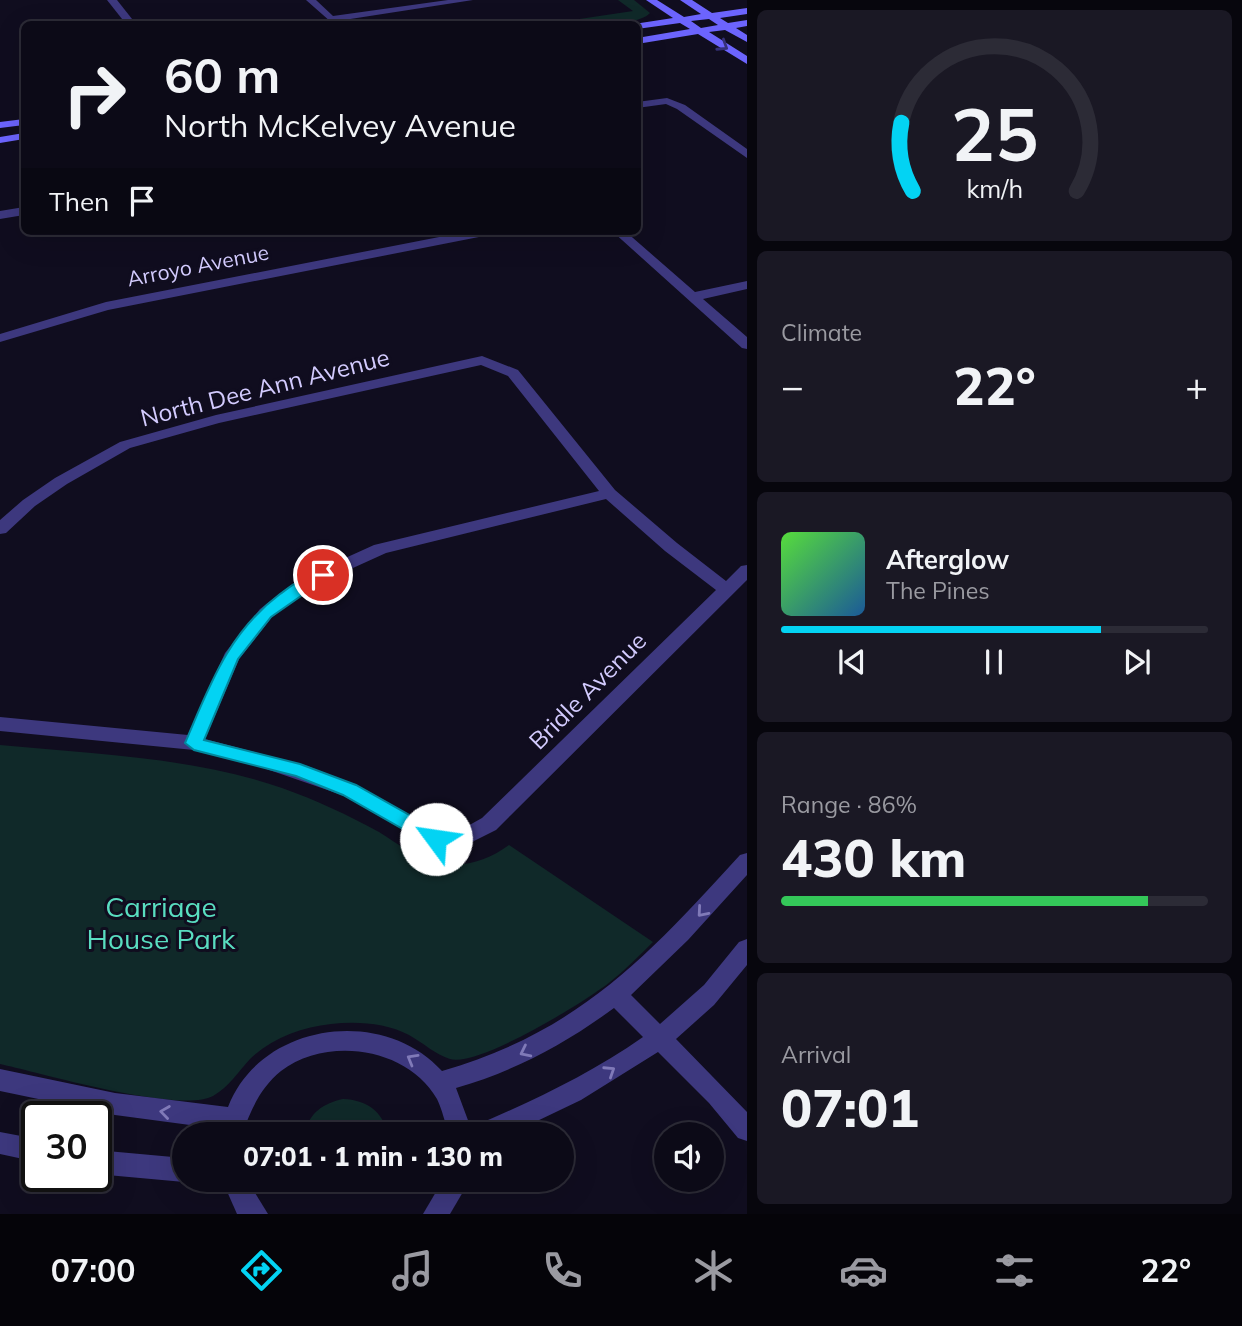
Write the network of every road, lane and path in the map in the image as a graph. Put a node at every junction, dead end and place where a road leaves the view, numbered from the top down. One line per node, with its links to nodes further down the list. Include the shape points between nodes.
1 (112, 0): 9 (street)
2 (311, 0): 3 (street, via 331,19)
3 (468, 0)
4 (651, 0): 8 (main road)
5 (685, 0): 7 (main road)
6 (747, 11): 7 (main road)
7 (709, 16): 8 (main road); 12 (main road)
8 (680, 19): 11 (main road); 13 (main road)
9 (129, 21)
10 (747, 23): 12 (main road)
11 (641, 25)
12 (726, 26): 13 (main road); 14 (main road)
13 (699, 31): 15 (main road); 16 (main road, one-way to 16)
14 (747, 39)
15 (641, 40)
16 (747, 61)
17 (641, 104): 22 (street, via 667,101 681,107)
18 (21, 122): 19 (main road)
19 (0, 125)
20 (21, 136): 21 (main road)
21 (0, 140)
22 (747, 155)
23 (21, 212): 24 (street)
24 (0, 215)
25 (469, 235): 29 (street, Arroyo Avenue, via 106,306)
26 (623, 235): 28 (street)
27 (747, 285): 28 (street)
28 (693, 297): 30 (street)
29 (1, 336)
30 (747, 345)
31 (609, 493): 32 (street, North Dee Ann Avenue, via 513,373 482,360 216,419 125,445 61,481); 34 (street); 36 (street, via 380,549 305,583 266,613 231,657)
32 (0, 528)
33 (747, 570): 34 (street, Bridle Avenue)
34 (726, 589): 36 (street, Bridle Avenue, via 489,824 460,840 436,839 349,790 300,771)
35 (0, 724): 36 (street)
36 (194, 743)
37 (747, 861): 39 (street, one-way to 39, via 691,925)
38 (747, 948): 40 (street, via 707,998)
39 (617, 996): 40 (street); 42 (street, one-way to 42, via 529,1051)
40 (659, 1039): 46 (street, one-way to 40, via 561,1100); 47 (street)
41 (0, 1080): 43 (street, one-way to 41)
42 (440, 1082): 44 (street, one-way to 44, via 421,1063 387,1045 349,1038 311,1043 277,1060 250,1086); 45 (street)
43 (209, 1122)
44 (233, 1122)
45 (459, 1122)
46 (511, 1122)
47 (747, 1130)
48 (0, 1143): 49 (street)
49 (21, 1148)
50 (112, 1163): 51 (street)
51 (172, 1169)
52 (240, 1192): 54 (street)
53 (450, 1192): 55 (street)
54 (255, 1214)
55 (436, 1214)

